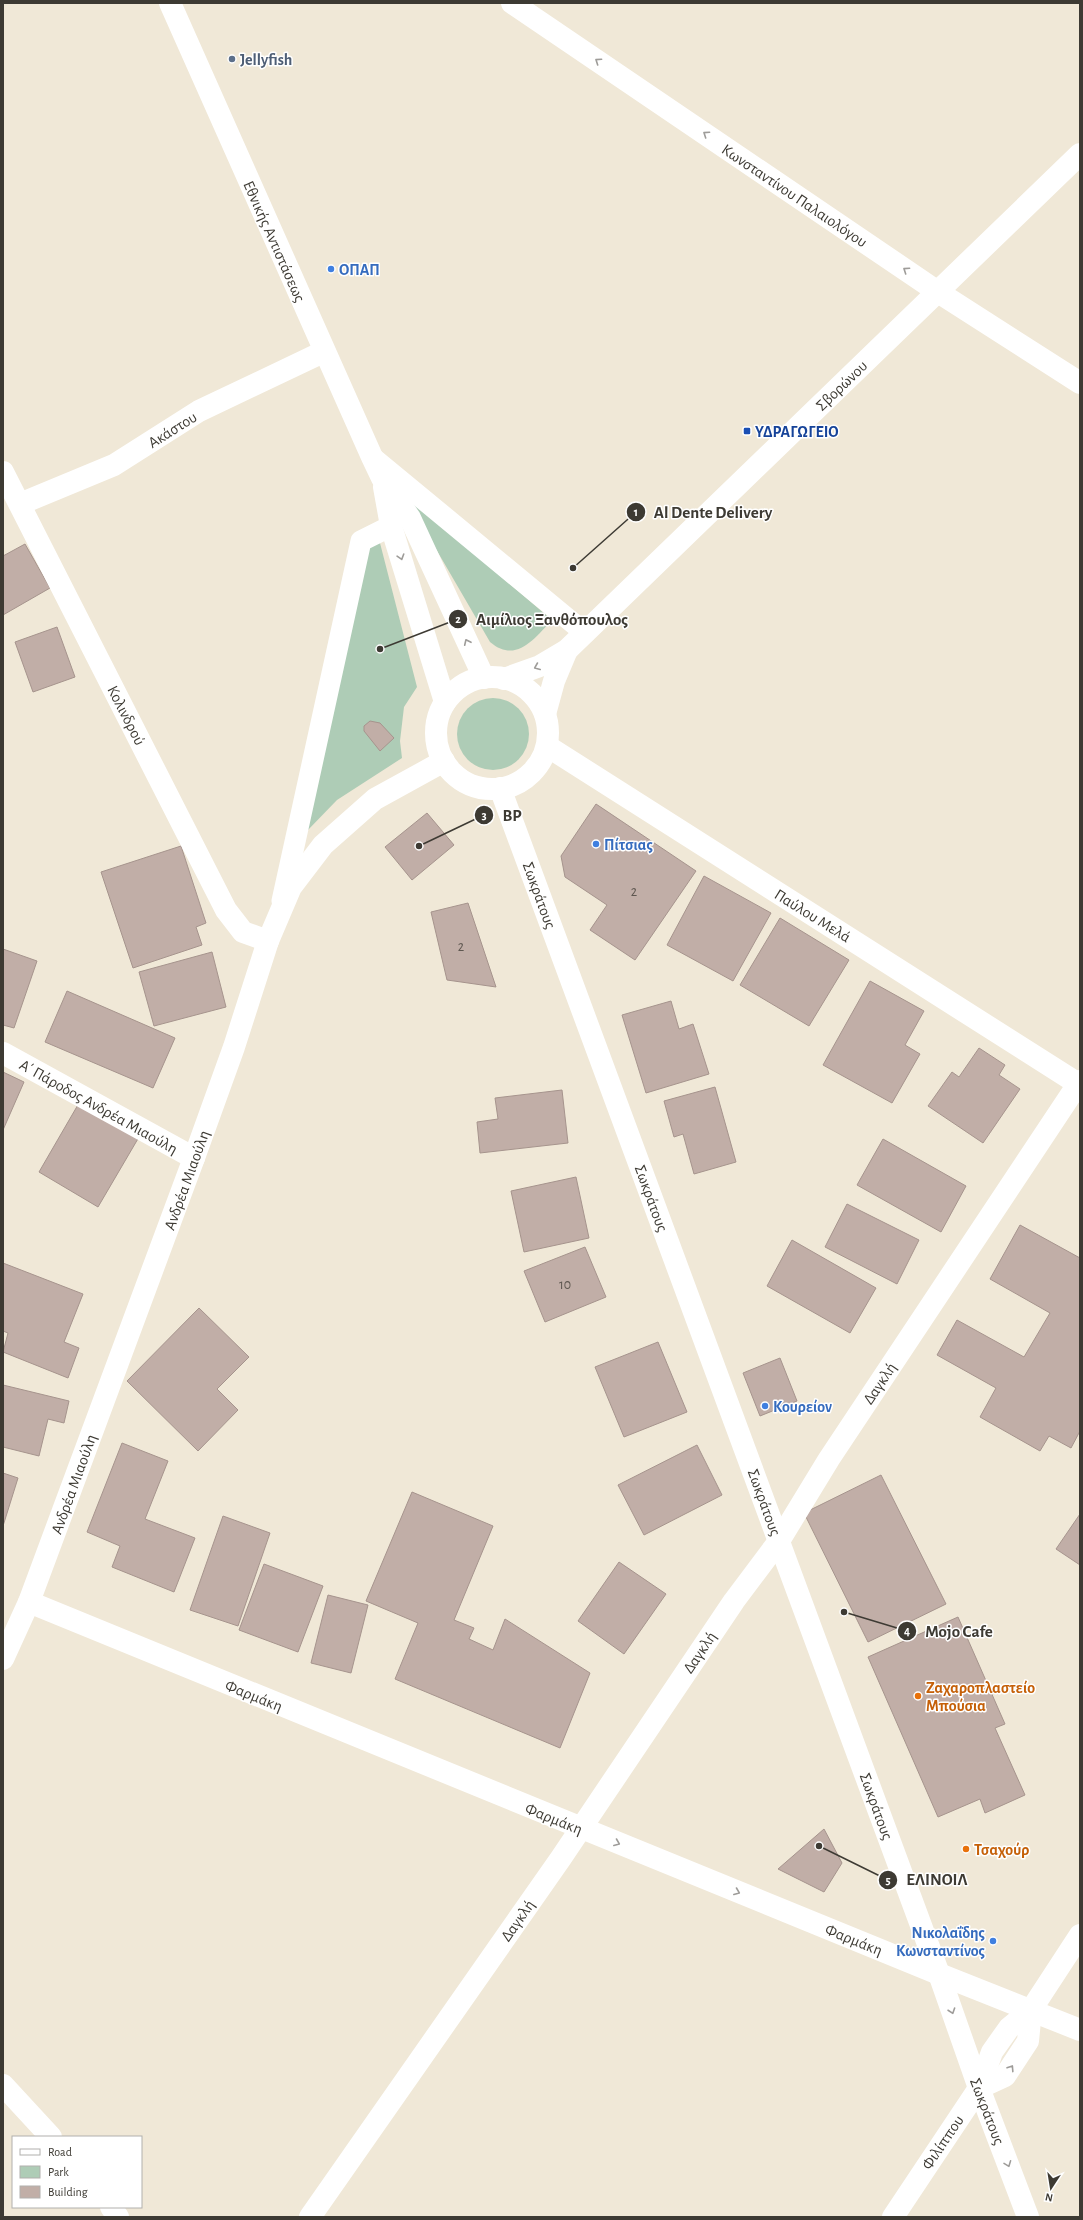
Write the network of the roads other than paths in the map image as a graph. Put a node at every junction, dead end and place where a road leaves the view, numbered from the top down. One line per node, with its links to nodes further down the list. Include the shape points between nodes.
1 (170, 3): 5 (street, Εθνικής Αντιστάσεως)
2 (512, 3): 4 (street, Κωνσταντίνου Παλαιολόγου, one-way to 2)
3 (1080, 154): 4 (street, Σβορώνου)
4 (938, 292): 6 (street, Κωνσταντίνου Παλαιολόγου); 12 (street, Σβορώνου)
5 (323, 352): 7 (street, Εθνικής Αντιστάσεως); 10 (street, Ακάστου, via 199,411 114,465)
6 (1080, 384)
7 (372, 457): 9 (street, Εθνικής Αντιστάσεως); 12 (street)
8 (3, 472): 10 (street, Κολινδρού)
9 (382, 478): 11 (street); 14 (street, one-way to 9, via 410,518)
10 (20, 504): 21 (street, Κολινδρού, via 226,910 243,932)
11 (391, 526): 15 (street, one-way to 15); 20 (street, via 361,541)
12 (585, 633): 13 (street, Σβορώνου)
13 (567, 650): 14 (street, one-way to 14, via 540,666); 16 (street, via 554,681)
14 (494, 678): 15 (street, via 469,682 455,691); 16 (street, via 514,681 527,689)
15 (445, 702): 18 (street, via 436,732 438,747)
16 (545, 714): 17 (street, via 548,730)
17 (546, 746): 19 (street, via 540,761 530,774 516,783); 23 (street, Παύλου Μελά)
18 (444, 761): 19 (street, via 454,774 468,783 484,788); 20 (street, Ανδρέα Μιαούλη, via 375,799 323,845 292,887)
19 (500, 788): 25 (street, Σωκράτους)
20 (279, 916): 21 (street, Ανδρέα Μιαούλη)
21 (268, 941): 24 (street, Ανδρέα Μιαούλη)
22 (3, 1053): 24 (street, Α΄ Πάροδος Ανδρέα Μιαούλη)
23 (1080, 1083): 25 (street, Δαγκλή, via 829,1459)
24 (194, 1158): 26 (street, Ανδρέα Μιαούλη)
25 (779, 1541): 28 (street, Δαγκλή, via 734,1601); 30 (street, Σωκράτους)
26 (29, 1602): 27 (street, Ανδρέα Μιαούλη); 28 (street, Φαρμάκη)
27 (3, 1659)
28 (580, 1829): 30 (street, Φαρμάκη, one-way to 30); 38 (street, Δαγκλή)
29 (1080, 1935): 31 (street)
30 (939, 1974): 31 (street, Φαρμάκη); 34 (street, Σωκράτους, one-way to 34)
31 (1031, 2010): 32 (street, Φαρμάκη); 34 (street, via 1028,2041 1005,2076)
32 (1080, 2030)
33 (3, 2085): 35 (street)
34 (979, 2088): 39 (street, Φιλίππου); 40 (street, Σωκράτους, one-way to 40)
35 (50, 2136)
36 (112, 2208): 37 (street)
37 (118, 2217)
38 (310, 2217)
39 (893, 2217)
40 (1028, 2217)

